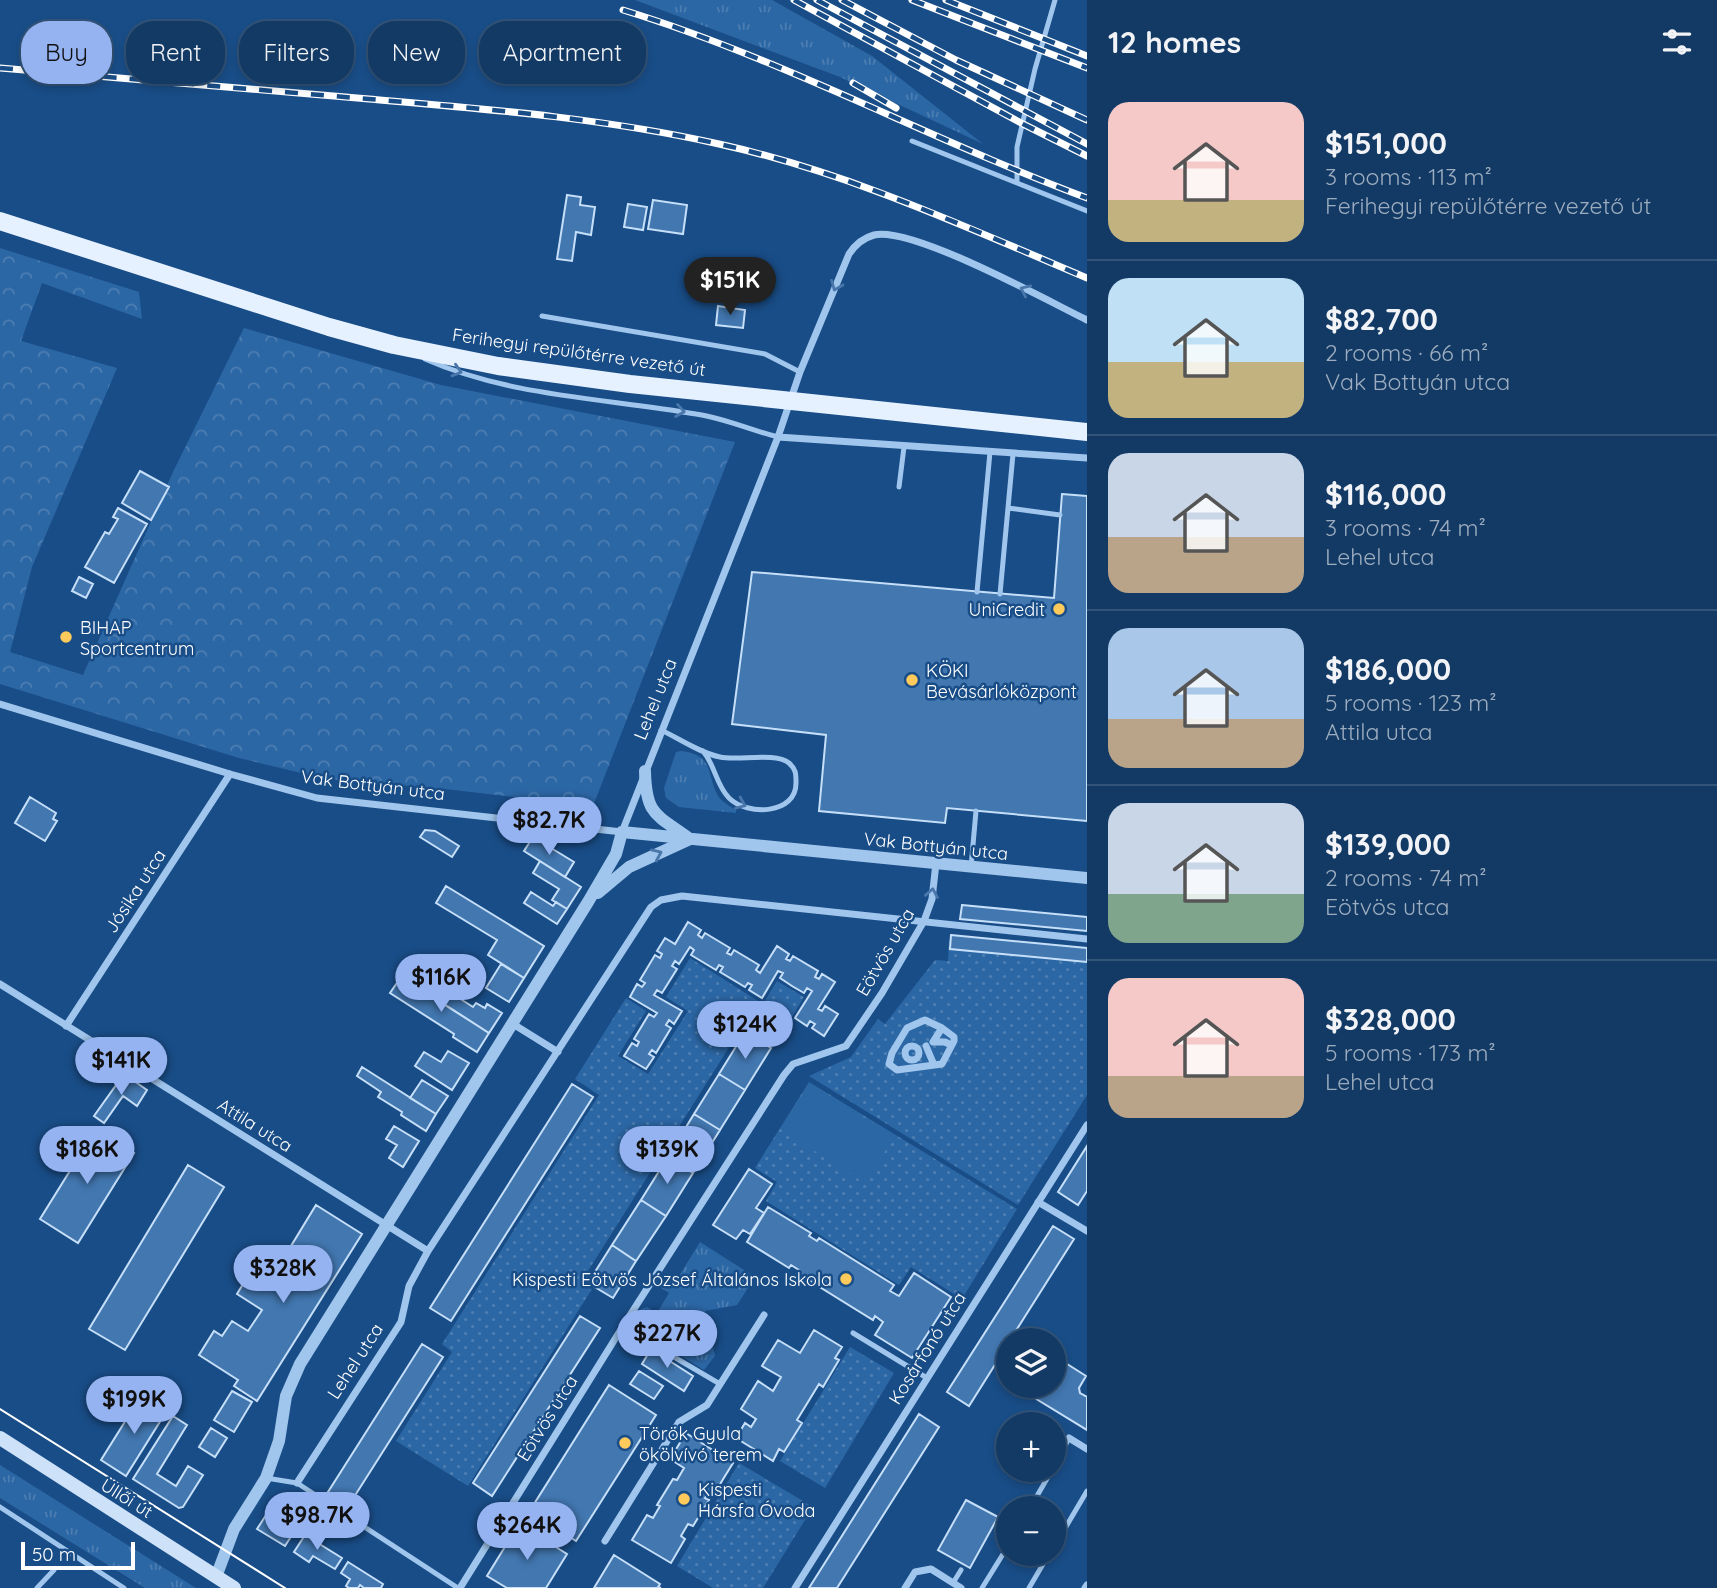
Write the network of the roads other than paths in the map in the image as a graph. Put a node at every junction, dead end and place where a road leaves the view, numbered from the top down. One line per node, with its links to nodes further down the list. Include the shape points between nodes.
1 (1055, 0): 3 (lane, via 1017,148)
2 (912, 141): 3 (lane)
3 (1017, 183): 4 (lane)
4 (1087, 211)
5 (0, 221): 8 (main road, Ferihegyi repülőtérre vezető út)
6 (542, 316): 9 (lane, via 765,354)
7 (1087, 320): 9 (street, Lehel utca, one-way to 9, via 930,245 875,235 855,245 849,254)
8 (394, 345): 10 (main road, Ferihegyi repülőtérre vezető út, via 511,368 630,384); 11 (lane, one-way to 11, via 440,366 506,386 699,414)
9 (800, 372): 11 (street, Lehel utca)
10 (1087, 432)
11 (778, 437): 12 (street); 22 (street, Lehel utca)
12 (904, 447): 13 (street); 16 (lane)
13 (990, 452): 14 (street); 19 (lane)
14 (1013, 454): 15 (street); 17 (lane)
15 (1087, 458)
16 (899, 487)
17 (1008, 508): 18 (lane); 20 (lane)
18 (1060, 515)
19 (977, 592)
20 (1000, 594)
21 (0, 704): 25 (street, Vak Bottyán utca)
22 (661, 730): 23 (lane); 24 (street, Lehel utca)
23 (703, 751): 23 (lane, one-way to 23, via 729,798 748,808 777,808 790,802 796,772 788,762 720,757)
24 (645, 771): 27 (street, Lehel utca); 28 (street, via 646,797 654,813)
25 (230, 774): 27 (street, Vak Bottyán utca, via 317,798); 37 (street, Jósika utca)
26 (976, 811): 30 (lane)
27 (622, 832): 28 (street, Vak Bottyán utca); 32 (street, Lehel utca, via 616,854)
28 (690, 839): 29 (street, Vak Bottyán utca); 32 (street, one-way to 28, via 629,867)
29 (936, 863): 30 (street, Vak Bottyán utca); 33 (street, Eötvös utca, one-way to 29)
30 (971, 867): 31 (street, Vak Bottyán utca)
31 (1087, 878)
32 (588, 902): 36 (street, Lehel utca)
33 (924, 921): 34 (street); 41 (street, Lehel utca, via 682,896 661,901 642,919); 50 (street, Eötvös utca, via 846,1046 793,1064 784,1075)
34 (1087, 939)
35 (0, 984): 37 (street, Attila utca)
36 (513, 1024): 41 (street); 46 (street, Lehel utca)
37 (66, 1026): 46 (street, Attila utca)
38 (942, 1028): 39 (street, via 954,1037); 40 (street); 42 (street, via 925,1020 907,1028 889,1064 897,1070)
39 (951, 1045): 40 (street); 43 (street, via 942,1064)
40 (926, 1046): 42 (street); 42 (street, via 906,1049); 43 (street)
41 (558, 1052): 48 (street, Lehel utca)
42 (913, 1064): 43 (street)
43 (934, 1065)
44 (1087, 1125): 45 (street, Kosárfonó utca)
45 (1038, 1202): 47 (street); 52 (street, Kosárfonó utca)
46 (387, 1227): 48 (street); 58 (street, Lehel utca, via 300,1364 286,1396 279,1441)
47 (1087, 1231)
48 (428, 1251): 59 (street, Lehel utca, via 409,1286 401,1322)
49 (764, 1315): 53 (street)
50 (623, 1327): 53 (lane); 73 (street, Eötvös utca)
51 (853, 1333): 52 (lane)
52 (927, 1378): 74 (street, Kosárfonó utca)
53 (720, 1384): 63 (street, via 707,1405 679,1422)
54 (0, 1438): 68 (main road, Üllői út)
55 (1069, 1438): 56 (lane); 57 (street)
56 (1066, 1444)
57 (1087, 1449)
58 (266, 1478): 59 (lane); 68 (street, Lehel utca, via 234,1529)
59 (297, 1483): 73 (lane)
60 (1087, 1491): 62 (lane)
61 (0, 1507): 71 (lane)
62 (1066, 1527)
63 (605, 1541)
64 (996, 1565): 77 (lane)
65 (1042, 1566): 78 (lane)
66 (54, 1570): 70 (lane)
67 (961, 1570): 69 (lane)
68 (216, 1582): 72 (main road, Üllői út)
69 (953, 1583): 75 (street, via 931,1569 915,1572); 76 (street)
70 (37, 1588)
71 (124, 1588)
72 (234, 1588)
73 (459, 1588)
74 (795, 1588)
75 (905, 1588)
76 (961, 1588)
77 (982, 1588)
78 (1028, 1588)

